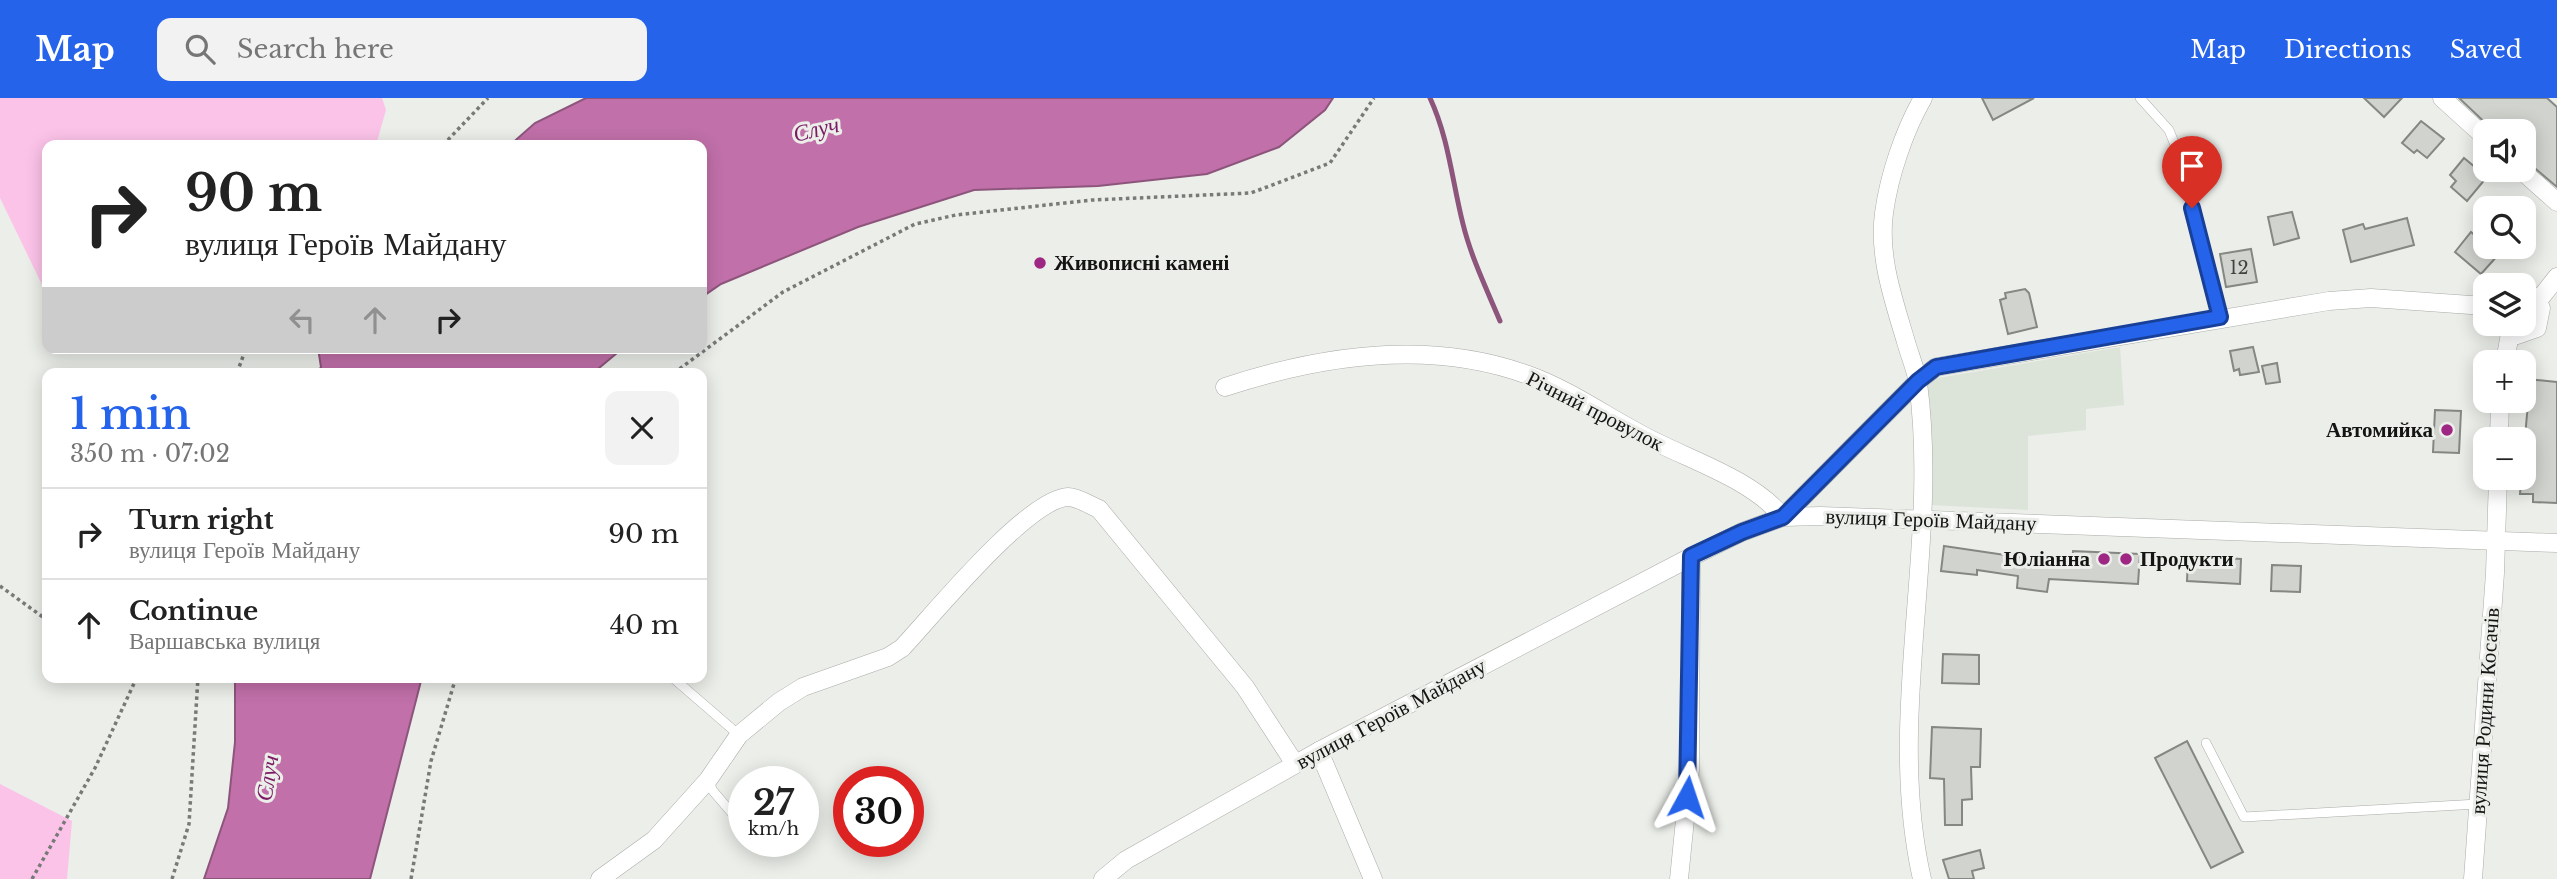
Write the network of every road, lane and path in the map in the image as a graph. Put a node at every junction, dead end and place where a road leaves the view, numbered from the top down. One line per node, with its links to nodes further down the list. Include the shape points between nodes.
1 (488, 98): 7 (path)
2 (1374, 98): 16 (path, via 1330,163 1251,193 1092,200 915,224 783,292)
3 (1923, 98): 19 (street, via 1896,165 1884,214 1887,277)
4 (2140, 98): 14 (lane, via 2169,130 2181,160)
5 (2442, 98): 6 (street)
6 (2473, 126)
7 (448, 140)
8 (2534, 182): 9 (street)
9 (2557, 202)
10 (2557, 276): 11 (street)
11 (2536, 293)
12 (2473, 305): 14 (street, via 2371,298)
13 (2536, 305): 15 (street, via 2542,315)
14 (2220, 317): 19 (street, via 1936,367)
15 (2536, 329)
16 (707, 348)
17 (700, 354): 18 (path)
18 (681, 368)
19 (1918, 381): 22 (street); 23 (street)
20 (1226, 387): 22 (street, Річний провулок, via 1275,371 1370,354 1488,364 1530,376 1716,472 1770,502)
21 (2498, 490): 24 (street, вулиця Родини Косачів)
22 (1783, 517): 23 (street, вулиця Героїв Майдану); 26 (street, вулиця Героїв Майдану)
23 (1924, 520): 24 (street, вулиця Героїв Майдану); 47 (street, via 1910,717)
24 (2496, 542): 25 (street, вулиця Героїв Майдану); 38 (street, вулиця Родини Косачів)
25 (2557, 543)
26 (1691, 556): 35 (street, вулиця Героїв Майдану); 46 (street, via 1690,770)
27 (0, 586): 28 (path)
28 (42, 616)
29 (134, 683): 40 (path, via 95,768)
30 (198, 683): 41 (path, via 189,824)
31 (454, 683): 42 (path, via 432,761)
32 (679, 683): 33 (lane)
33 (739, 735): 36 (street, via 803,687 902,648 1021,522 1046,504 1070,497 1099,509 1245,687); 37 (street)
34 (2206, 743): 38 (lane, via 2244,817)
35 (1319, 751): 36 (street, вулиця Героїв Майдану); 45 (street)
36 (1295, 764): 44 (street, вулиця Героїв Майдану, via 1126,860)
37 (708, 780): 39 (lane); 43 (street, via 654,840)
38 (2478, 804): 48 (street, вулиця Родини Косачів)
39 (728, 808)
40 (32, 879)
41 (172, 879)
42 (411, 879)
43 (600, 879)
44 (1103, 879)
45 (1373, 879)
46 (1679, 879)
47 (1922, 879)
48 (2473, 879)

